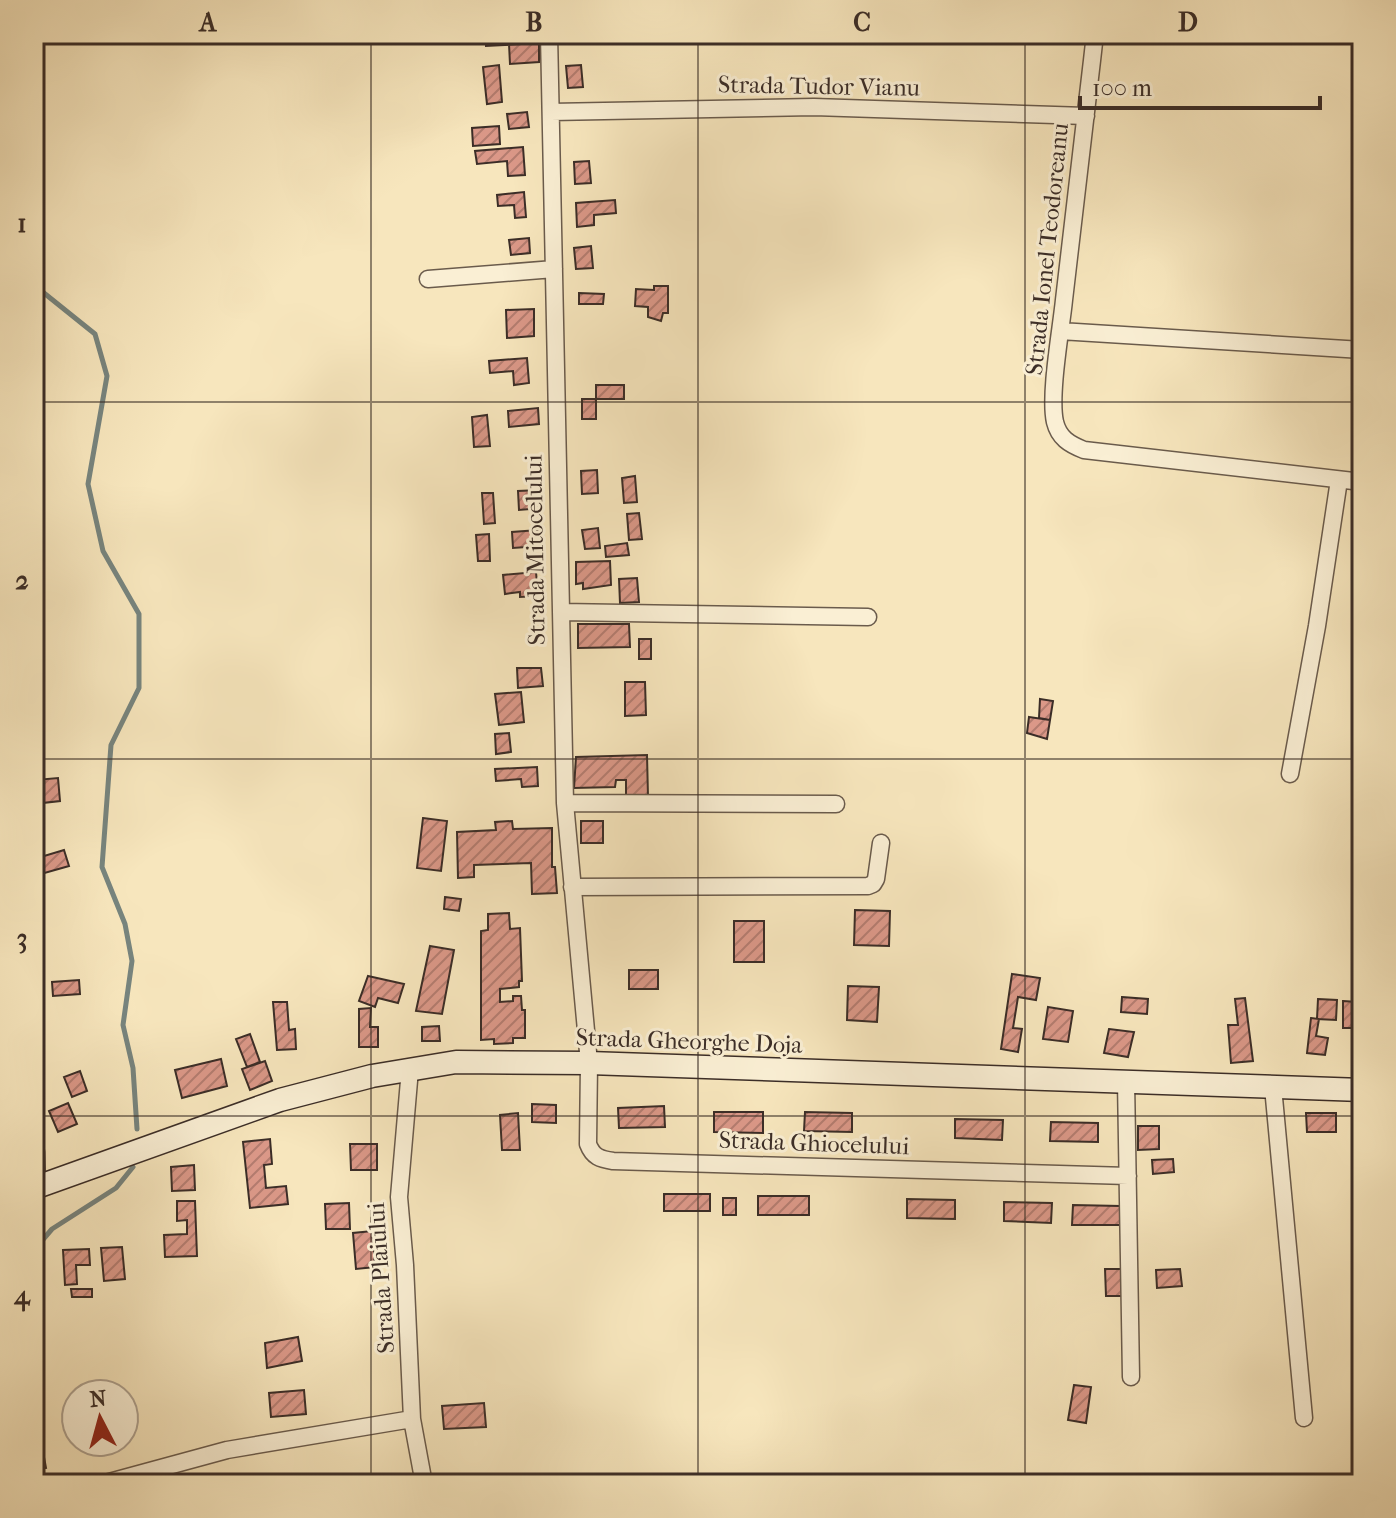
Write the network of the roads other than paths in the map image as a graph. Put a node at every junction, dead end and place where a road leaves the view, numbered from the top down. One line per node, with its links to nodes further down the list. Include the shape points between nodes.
1 (549, 34): 3 (street, Strada Mitocelului)
2 (1095, 34): 4 (street, Strada Ionel Teodoreanu)
3 (551, 112): 4 (street, Strada Tudor Vianu, via 814,107); 5 (street, Strada Mitocelului)
4 (1086, 116): 7 (street, Strada Ionel Teodoreanu)
5 (554, 269): 6 (street); 11 (street, Strada Mitocelului)
6 (428, 279)
7 (1060, 331): 8 (street); 9 (street, Strada Ionel Teodoreanu, via 1054,404 1056,422 1068,444)
8 (1362, 350)
9 (1339, 480): 10 (street); 13 (street)
10 (1362, 482)
11 (561, 612): 12 (street); 14 (street, Strada Mitocelului)
12 (868, 617)
13 (1290, 774)
14 (565, 803): 15 (street); 17 (street, Strada Mitocelului)
15 (836, 804)
16 (881, 843): 17 (street, via 876,879 868,886)
17 (572, 887): 18 (street, Strada Mitocelului)
18 (589, 1063): 19 (main road, Strada Gheorghe Doja, via 456,1062); 20 (main road, Strada Gheorghe Doja); 24 (street, Strada Ghiocelului, via 588,1144 604,1159)
19 (410, 1069): 25 (main road, Strada Gheorghe Doja, via 280,1100); 28 (street, Strada Plaiului, via 399,1197)
20 (1126, 1081): 21 (main road, Strada Gheorghe Doja); 24 (street)
21 (1273, 1087): 22 (main road, Strada Gheorghe Doja); 27 (street)
22 (1362, 1090)
23 (34, 1152): 25 (street)
24 (1128, 1176): 26 (street)
25 (35, 1187)
26 (1131, 1377)
27 (1304, 1418)
28 (412, 1419): 29 (street, via 227,1450); 30 (street, Strada Plaiului)
29 (102, 1484)
30 (424, 1484)

